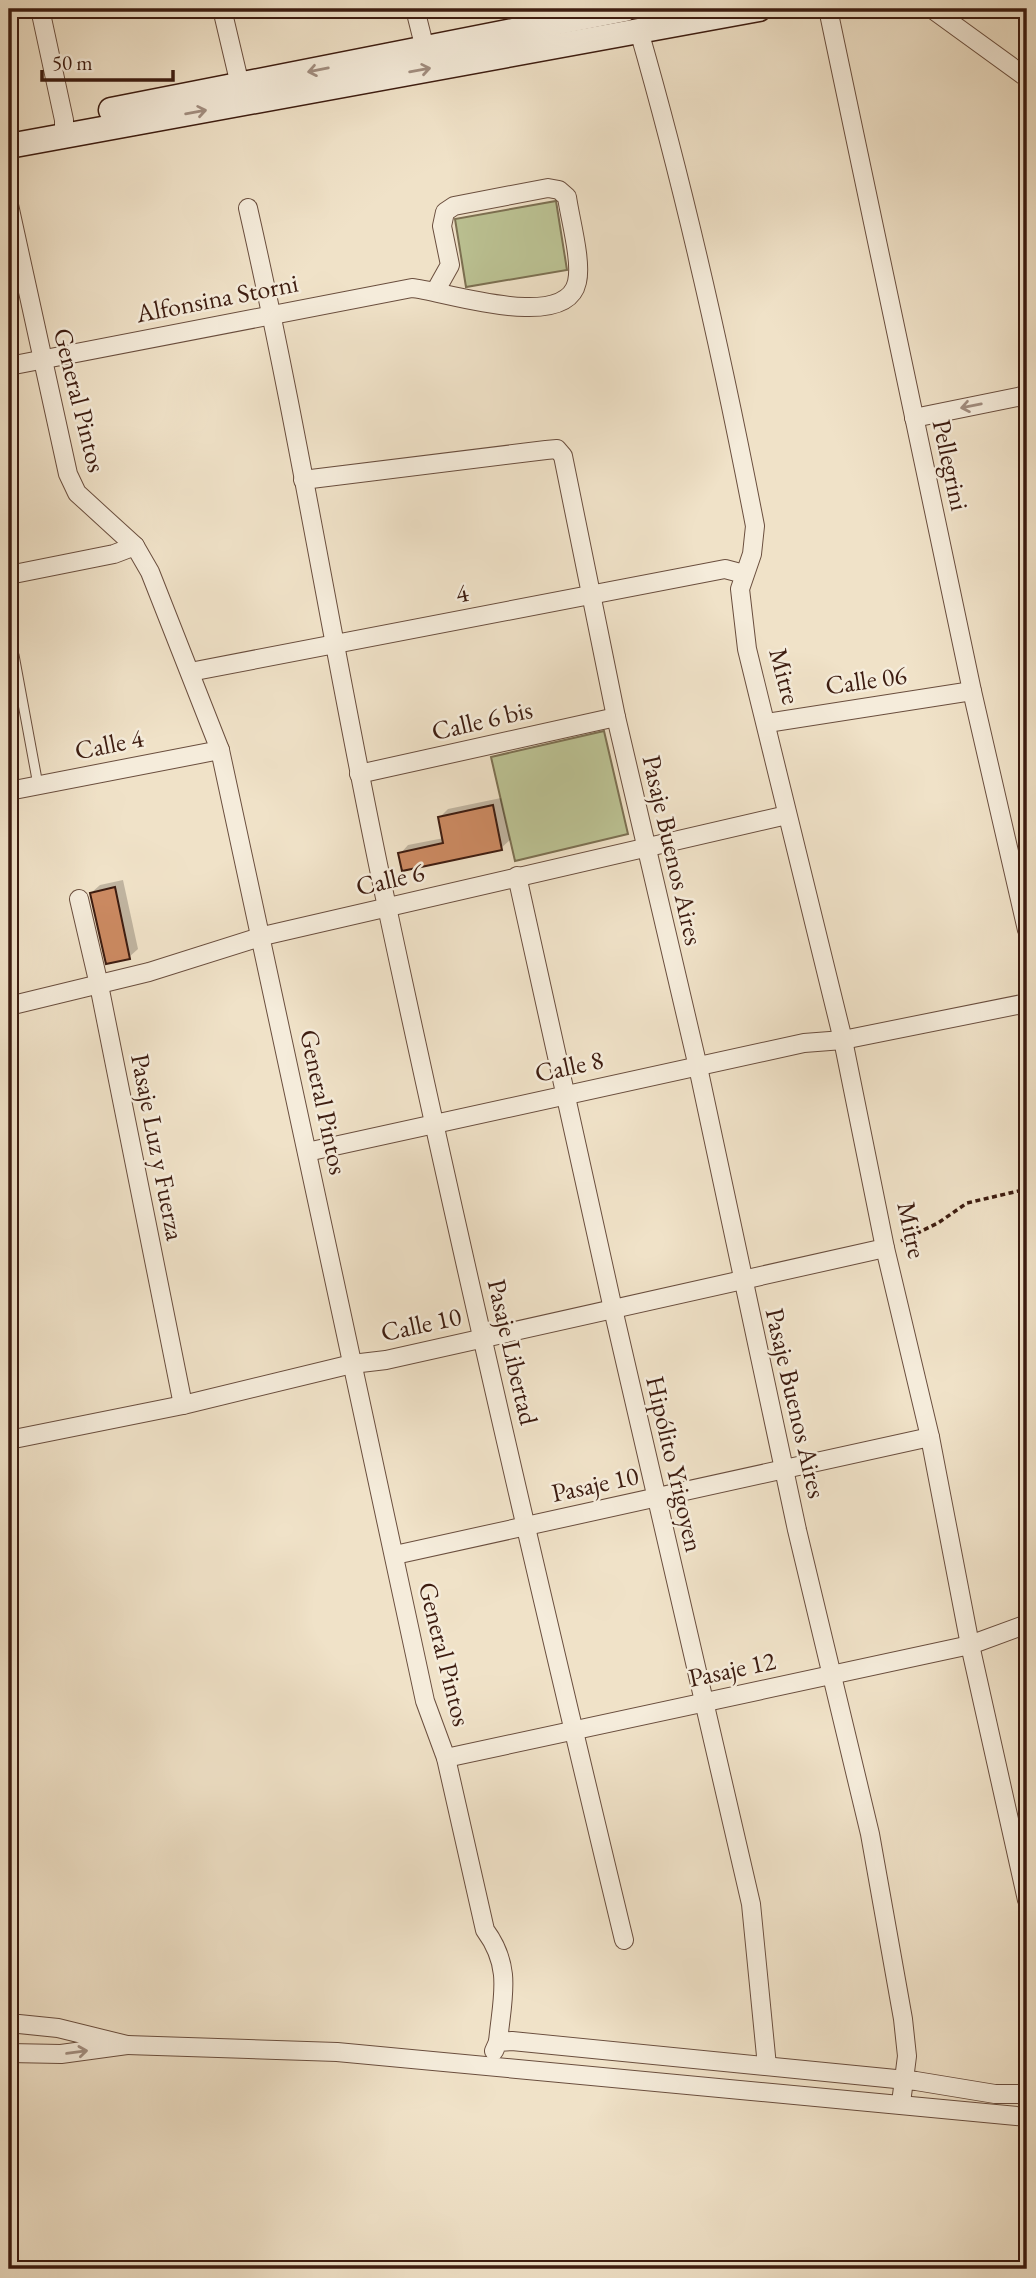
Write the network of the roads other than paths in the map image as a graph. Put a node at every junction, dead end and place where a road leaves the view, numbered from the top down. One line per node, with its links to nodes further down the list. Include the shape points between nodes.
1 (40, 9): 11 (street)
2 (222, 9): 10 (street)
3 (415, 9): 8 (street)
4 (759, 9): 7 (street)
5 (828, 9): 21 (street, Pellegrini)
6 (932, 9): 9 (street)
7 (633, 18): 8 (street); 11 (street, one-way to 7); 24 (street, Mitre, via 678,173 755,526)
8 (425, 49): 10 (street, one-way to 10)
9 (1027, 78)
10 (240, 85): 11 (street)
11 (64, 128): 12 (street); 13 (street)
12 (9, 130)
13 (9, 146)
14 (9, 205): 18 (street, General Pintos)
15 (248, 208): 17 (street, Pasaje Libertad)
16 (436, 290): 16 (street, Alfonsina Storni, via 450,265 442,226 445,212 454,206 548,187 567,197 578,276 571,295 562,302 485,305); 17 (street, Alfonsina Storni, via 412,288)
17 (272, 314): 18 (street, Alfonsina Storni); 22 (street, Pasaje Libertad)
18 (41, 360): 19 (street, Alfonsina Storni); 23 (street, General Pintos, via 68,474 77,493)
19 (9, 366)
20 (1027, 395): 21 (street, one-way to 21)
21 (914, 418): 30 (street, Pellegrini)
22 (303, 480): 26 (street, Pasaje Buenos Aires, via 557,449 563,456); 27 (street, Pasaje Libertad)
23 (135, 546): 25 (street); 29 (street, General Pintos)
24 (744, 574): 26 (street, 4, via 725,569); 32 (street, Mitre, via 740,599 743,627)
25 (9, 575)
26 (590, 596): 27 (street, 4); 31 (street, Pasaje Buenos Aires)
27 (333, 643): 29 (street, 4); 34 (street, Pasaje Libertad)
28 (14, 654): 35 (lane)
29 (190, 672): 33 (street, General Pintos)
30 (972, 691): 32 (street, Calle 06); 42 (street, Pellegrini)
31 (616, 717): 34 (street, Calle 6 bis); 38 (street, Pasaje Buenos Aires)
32 (767, 723): 37 (street, Mitre)
33 (220, 750): 35 (street, Calle 4); 43 (street, General Pintos)
34 (359, 774): 41 (street, Pasaje Libertad)
35 (38, 785): 36 (street, Calle 4)
36 (9, 791)
37 (787, 815): 38 (street, Calle 6); 47 (street, Mitre)
38 (645, 847): 39 (street, Calle 6); 48 (street, Pasaje Buenos Aires)
39 (517, 876): 41 (street, Calle 6); 49 (street, Hipólito Yrigoyen)
40 (79, 899): 44 (street, Pasaje Luz y Fuerza)
41 (386, 906): 43 (street, Calle 6); 50 (street, Pasaje Libertad)
42 (1027, 930)
43 (262, 936): 44 (street, Calle 6); 51 (street, General Pintos)
44 (99, 985): 46 (street, Calle 6); 57 (street, Pasaje Luz y Fuerza)
45 (1027, 1003): 47 (street, Calle 8)
46 (9, 1006)
47 (843, 1040): 48 (street, Calle 8); 52 (street, Mitre)
48 (698, 1067): 49 (street, Calle 8); 53 (street, Pasaje Buenos Aires)
49 (568, 1093): 50 (street, Calle 8); 54 (street, Hipólito Yrigoyen)
50 (435, 1122): 51 (street, Calle 8); 55 (street, Pasaje Libertad)
51 (307, 1152): 56 (street, General Pintos)
52 (885, 1248): 53 (street, Calle 10); 59 (street, Mitre)
53 (742, 1282): 54 (street, Calle 10); 60 (street, Pasaje Buenos Aires)
54 (612, 1309): 55 (street, Calle 10); 61 (street, Hipólito Yrigoyen)
55 (483, 1337): 56 (street, Calle 10); 62 (street, Pasaje Libertad)
56 (352, 1364): 57 (street, Calle 10); 63 (street, General Pintos)
57 (183, 1405): 58 (street, Calle 10)
58 (9, 1437)
59 (930, 1437): 60 (street, Pasaje 10); 65 (street, Mitre)
60 (785, 1470): 61 (street, Pasaje 10); 66 (street, Pasaje Buenos Aires)
61 (656, 1498): 62 (street, Pasaje 10); 67 (street, Hipólito Yrigoyen)
62 (526, 1526): 63 (street, Pasaje 10); 68 (street, Pasaje Libertad)
63 (395, 1555): 69 (street, General Pintos, via 425,1701)
64 (1027, 1624): 65 (street, Pasaje 12)
65 (970, 1645): 66 (street, Pasaje 12); 70 (street, Mitre)
66 (834, 1675): 67 (street, Pasaje 12); 78 (street, Pasaje Buenos Aires, via 870,1834 901,2006 907,2056)
67 (705, 1702): 68 (street, Pasaje 12); 77 (street, Hipólito Yrigoyen, via 751,1904)
68 (573, 1729): 69 (street, Pasaje 12); 71 (street, Pasaje Libertad)
69 (446, 1758): 73 (street, General Pintos, via 485,1930 500,1950 504,1975)
70 (1027, 1900)
71 (624, 1940)
72 (9, 2023): 74 (street, via 58,2028)
73 (498, 2042): 76 (street, General Pintos); 77 (street)
74 (127, 2045): 75 (street, one-way to 74, via 61,2054); 76 (street, via 337,2052)
75 (9, 2053)
76 (488, 2066): 80 (street)
77 (767, 2066): 78 (street)
78 (904, 2080): 79 (street, via 995,2094); 80 (street, Pasaje Buenos Aires)
79 (1027, 2094)
80 (901, 2103): 81 (street)
81 (1027, 2117)

